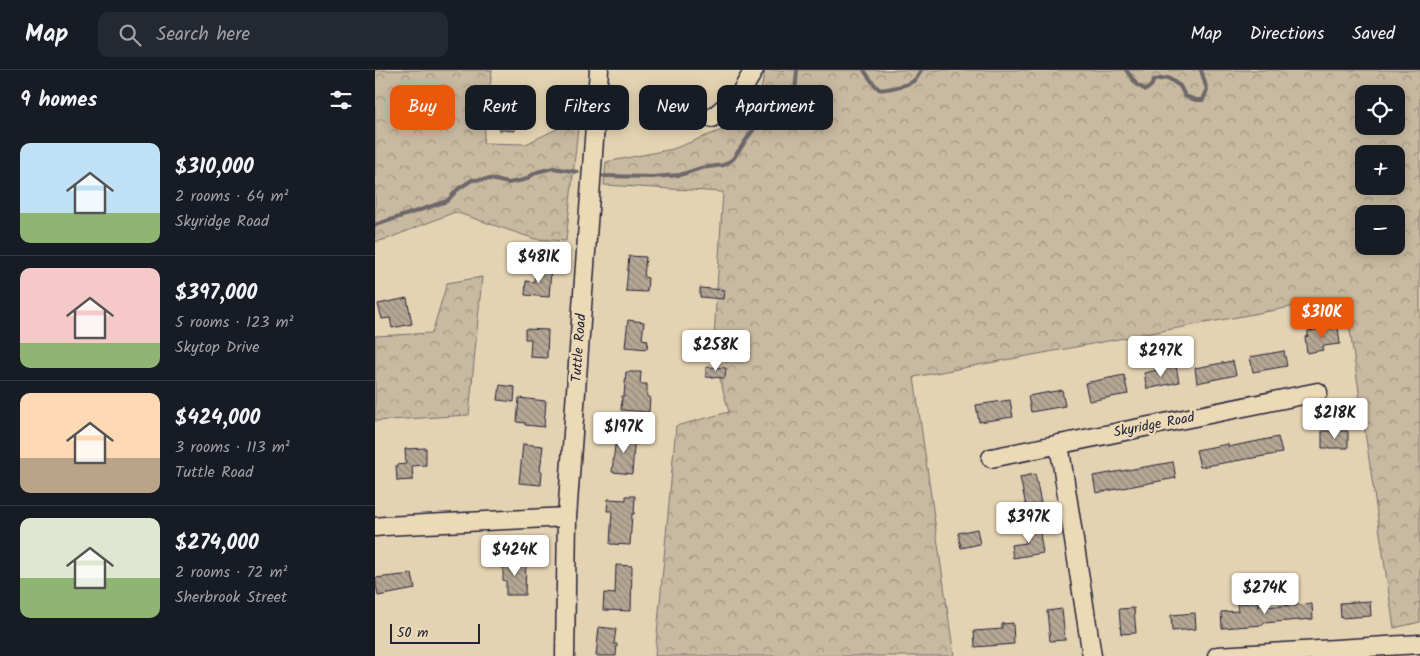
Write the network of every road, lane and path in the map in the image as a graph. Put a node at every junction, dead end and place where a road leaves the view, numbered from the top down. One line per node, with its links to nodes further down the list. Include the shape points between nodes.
1 (599, 70): 7 (street, Tuttle Road)
2 (754, 70): 3 (street, via 740,94)
3 (712, 118)
4 (1318, 392): 5 (street, Skyridge Road)
5 (1059, 444): 6 (street, Skyridge Road); 11 (street)
6 (991, 458)
7 (567, 517): 8 (street); 10 (street, Tuttle Road)
8 (375, 527)
9 (1420, 644): 12 (street)
10 (565, 656)
11 (1092, 656)
12 (1217, 656)

